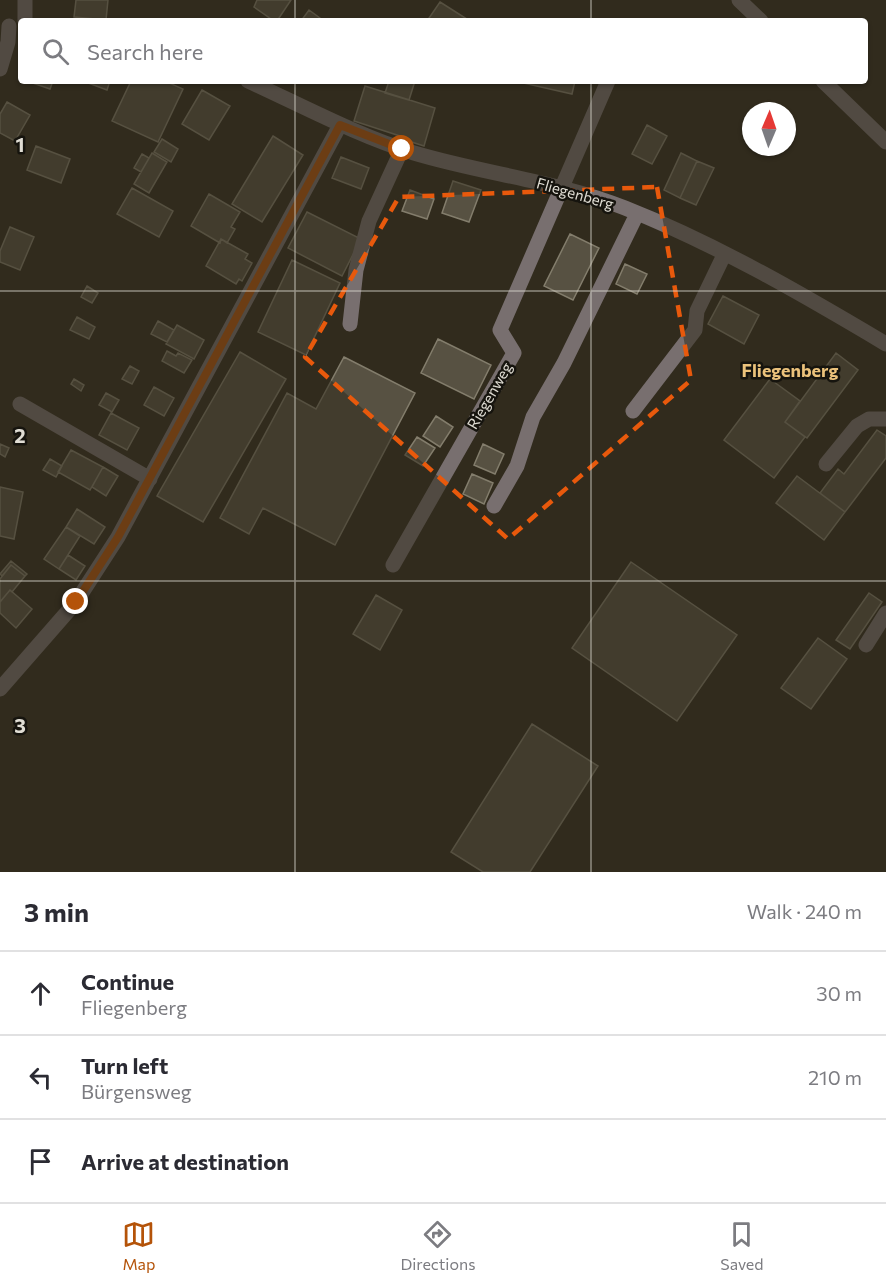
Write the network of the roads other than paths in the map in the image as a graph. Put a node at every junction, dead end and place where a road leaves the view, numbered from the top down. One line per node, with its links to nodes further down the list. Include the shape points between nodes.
1 (25, 0): 3 (street)
2 (739, 0): 4 (street)
3 (25, 18)
4 (758, 18)
5 (10, 26): 6 (street)
6 (0, 69)
7 (254, 84): 10 (street, Fliegenberg)
8 (607, 84): 13 (street)
9 (826, 84): 11 (street)
10 (340, 125): 12 (street, Fliegenberg); 22 (street)
11 (886, 142)
12 (402, 149): 13 (street, Fliegenberg); 16 (street, via 369,221 356,270)
13 (561, 188): 14 (street, Fliegenberg); 24 (street, Riegenweg, via 500,330 514,353)
14 (637, 214): 15 (street, Fliegenberg); 23 (street, via 533,417 517,466)
15 (724, 255): 17 (street, Fliegenberg, via 810,298); 19 (street, via 697,312 695,330)
16 (350, 324)
17 (886, 344)
18 (20, 404): 22 (street)
19 (633, 411)
20 (886, 419): 21 (street, via 869,419 857,426)
21 (826, 464)
22 (150, 479): 27 (street, via 76,602)
23 (494, 506)
24 (393, 565)
25 (886, 613): 26 (street)
26 (866, 645)
27 (0, 689)

